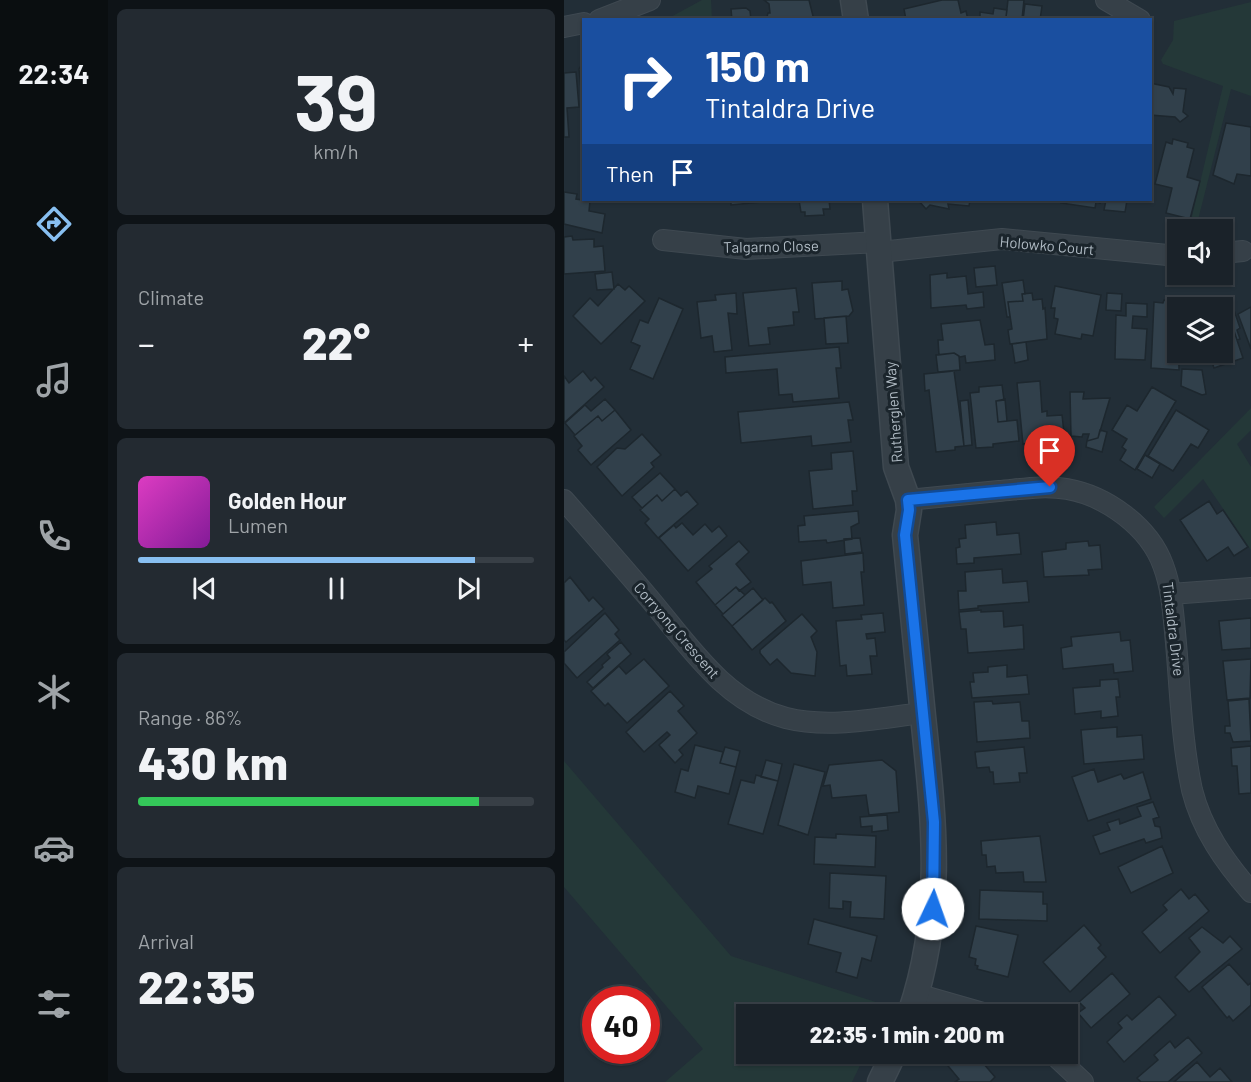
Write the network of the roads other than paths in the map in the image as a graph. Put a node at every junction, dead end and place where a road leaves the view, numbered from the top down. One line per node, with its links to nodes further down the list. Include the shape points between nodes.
1 (650, 0): 4 (street)
2 (853, 0): 5 (street)
3 (1106, 0): 6 (street)
4 (604, 18)
5 (856, 18)
6 (1137, 18)
7 (582, 23): 8 (street)
8 (564, 27)
9 (875, 201): 11 (street, Rutherglen Way)
10 (663, 240): 11 (street, Talgarno Close, via 746,249)
11 (880, 247): 14 (street, Holowko Court, via 1002,239); 16 (street, Rutherglen Way, via 896,467)
12 (1243, 250): 13 (street)
13 (1233, 251)
14 (1167, 255)
15 (564, 500): 19 (street, Corryong Crescent, via 706,667 753,705 787,718 819,722)
16 (908, 500): 18 (street, Tintaldra Drive, via 1036,487 1081,493 1120,513 1149,539 1163,563); 19 (street, Rutherglen Way, via 905,535)
17 (1251, 588): 18 (street)
18 (1171, 594): 20 (street, Tintaldra Drive, via 1193,792 1212,840)
19 (923, 713): 21 (street, Rutherglen Way, via 934,822 935,885 926,954)
20 (1251, 892)
21 (913, 1004)
22 (889, 1064): 24 (street)
23 (1064, 1064): 25 (street)
24 (880, 1082)
25 (1083, 1082)

